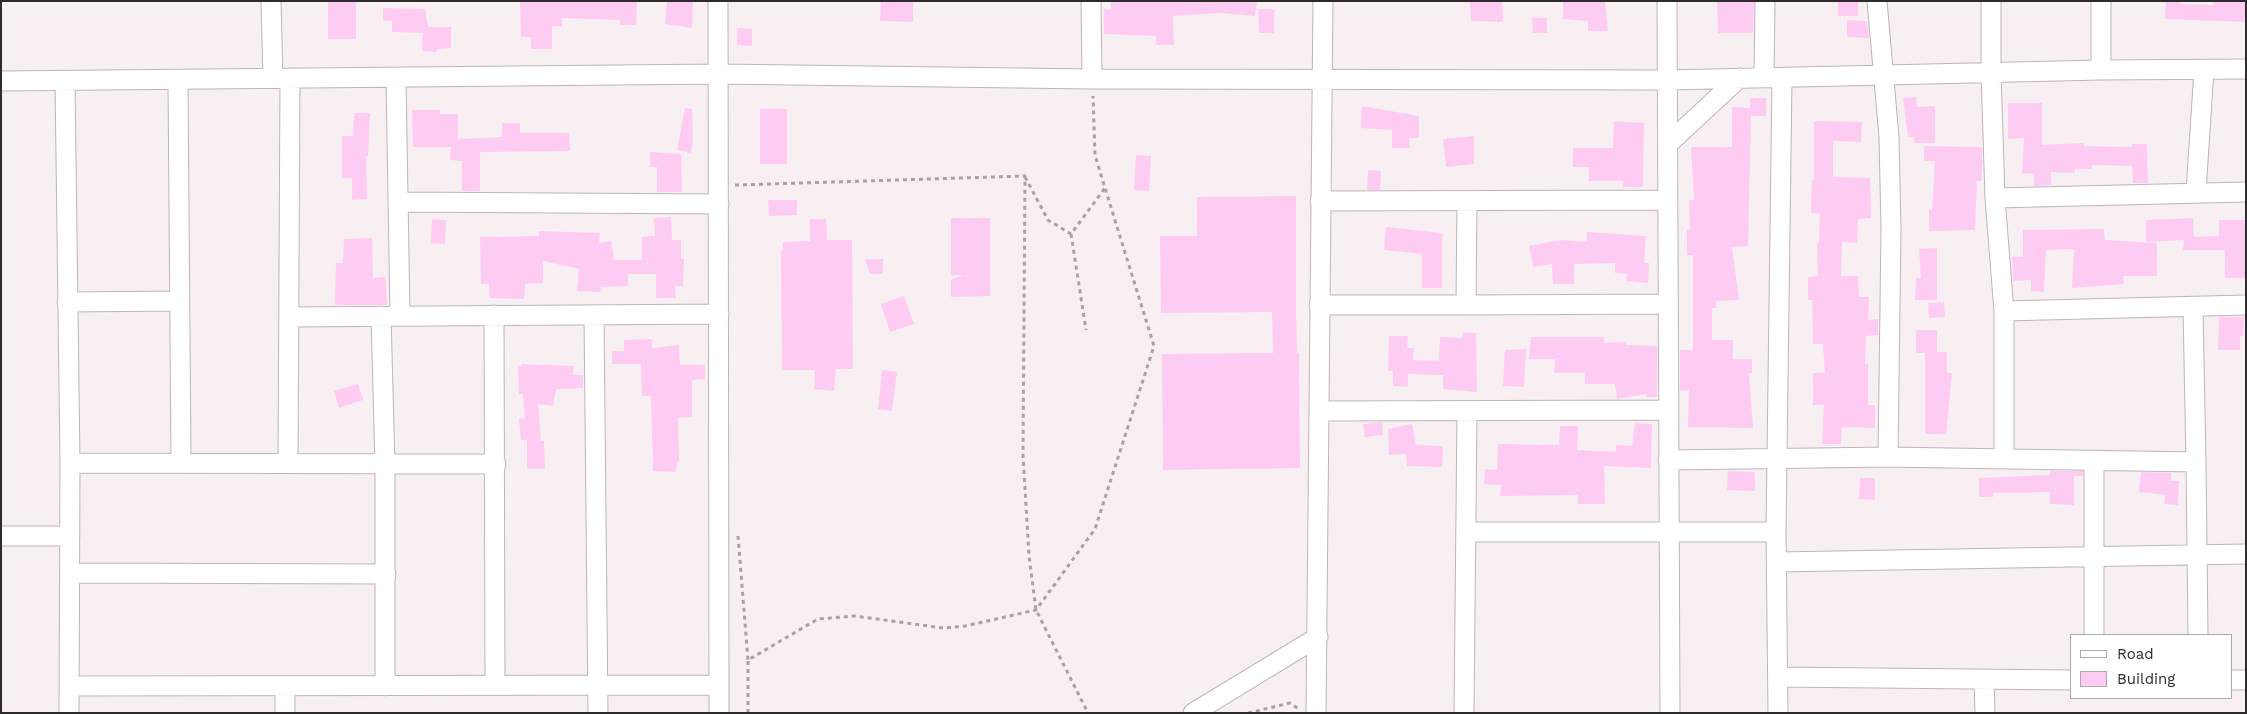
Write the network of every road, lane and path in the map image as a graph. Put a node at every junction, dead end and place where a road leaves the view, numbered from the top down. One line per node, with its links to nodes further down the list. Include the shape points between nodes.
1 (271, 1): 17 (street)
2 (718, 1): 14 (street)
3 (1091, 1): 20 (street)
4 (1323, 1): 22 (street)
5 (1667, 1): 23 (street)
6 (1765, 1): 16 (street)
7 (1877, 1): 15 (street)
8 (1991, 1): 13 (street)
9 (2101, 1): 11 (street)
10 (2246, 69): 12 (street)
11 (2101, 70): 12 (street); 13 (street)
12 (2204, 70): 29 (street)
13 (1991, 72): 15 (street); 32 (street)
14 (719, 74): 18 (street); 20 (street); 31 (street)
15 (1883, 76): 16 (street); 55 (street, via 1889,137 1891,229)
16 (1773, 77): 19 (street); 58 (street)
17 (281, 78): 18 (street); 21 (street); 50 (street)
18 (396, 78): 36 (street)
19 (1739, 78): 23 (street); 26 (street)
20 (1092, 79): 22 (street); 28 (path, via 1095,155)
21 (178, 80): 25 (street); 38 (street)
22 (1322, 80): 23 (street); 34 (street)
23 (1668, 80): 26 (street)
24 (1, 81): 25 (street)
25 (65, 81): 39 (street)
26 (1669, 143): 33 (street)
27 (1025, 176): 31 (path); 37 (path, via 1048,220); 78 (path, via 1024,455 1029,556)
28 (1105, 188): 37 (path); 78 (path, via 1154,346 1095,529)
29 (2196, 192): 30 (street); 32 (street)
30 (2246, 192)
31 (719, 195): 36 (street); 46 (street)
32 (1995, 198): 45 (street)
33 (1667, 200): 35 (street); 40 (street)
34 (1320, 201): 35 (street); 41 (street)
35 (1467, 201): 42 (street)
36 (399, 202): 49 (street)
37 (1071, 234): 51 (path)
38 (180, 301): 39 (street); 63 (street)
39 (67, 302): 62 (street)
40 (1667, 304): 42 (street); 52 (street)
41 (1319, 305): 42 (street); 53 (street)
42 (1466, 305)
43 (2246, 305): 44 (street)
44 (2193, 307): 45 (street); 61 (street)
45 (2004, 311): 56 (street)
46 (719, 314): 48 (street); 90 (street)
47 (494, 315): 48 (street); 49 (street); 65 (street)
48 (594, 315): 89 (street)
49 (390, 316): 50 (street); 64 (street)
50 (289, 317): 60 (street)
51 (1086, 330)
52 (1667, 410): 54 (street); 57 (street)
53 (1320, 411): 54 (street); 81 (street)
54 (1467, 412): 66 (street)
55 (1888, 457): 56 (street); 58 (street)
56 (2004, 458): 59 (street)
57 (1668, 460): 58 (street); 67 (street)
58 (1777, 460): 68 (street)
59 (2094, 460): 61 (street); 74 (street)
60 (288, 462): 63 (street); 64 (street)
61 (2196, 462): 73 (street)
62 (70, 463): 63 (street); 71 (street)
63 (181, 463)
64 (385, 464): 65 (street); 77 (street)
65 (496, 464): 88 (street)
66 (1466, 532): 67 (street); 104 (street)
67 (1668, 532): 68 (street); 105 (street)
68 (1776, 532): 75 (street)
69 (738, 534): 82 (path)
70 (1, 536): 71 (street)
71 (70, 536): 76 (street)
72 (2246, 554): 73 (street)
73 (2197, 555): 74 (street); 80 (street)
74 (2095, 556): 75 (street); 79 (street)
75 (1777, 562): 83 (street)
76 (70, 573): 77 (street); 91 (street)
77 (386, 574): 92 (street)
78 (1036, 610): 82 (path, via 943,628 855,616 818,619); 99 (path)
79 (2094, 634)
80 (2198, 634)
81 (1318, 637): 100 (street); 103 (street)
82 (748, 660): 98 (path)
83 (1778, 678): 84 (street); 106 (street)
84 (1984, 680): 85 (street); 107 (street)
85 (2070, 680)
86 (2232, 680): 87 (street)
87 (2246, 680)
88 (495, 684): 89 (street); 92 (street)
89 (598, 684): 90 (street); 96 (street)
90 (720, 685): 97 (street)
91 (69, 686): 93 (street); 94 (street)
92 (385, 686): 93 (street)
93 (285, 687): 95 (street)
94 (69, 713)
95 (285, 713)
96 (598, 713)
97 (719, 713)
98 (748, 713)
99 (1088, 713)
100 (1193, 713)
101 (1248, 713): 102 (path, via 1290,703)
102 (1304, 713)
103 (1316, 713)
104 (1464, 713)
105 (1670, 713)
106 (1778, 713)
107 (1985, 713)

